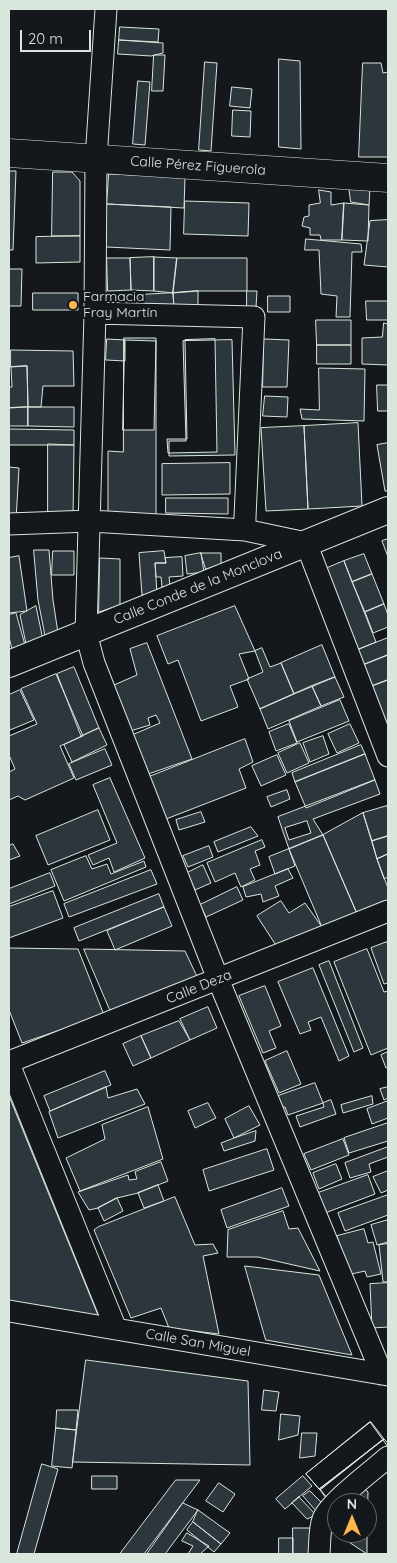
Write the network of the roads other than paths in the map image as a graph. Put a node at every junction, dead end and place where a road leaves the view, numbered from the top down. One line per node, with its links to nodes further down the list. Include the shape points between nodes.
1 (106, 9): 3 (street)
2 (9, 154): 3 (main road, Calle Pérez Figuerola)
3 (96, 159): 4 (main road, Calle Pérez Figuerola); 5 (street)
4 (388, 178)
5 (95, 313): 7 (street); 9 (street, via 254,318)
6 (388, 510): 10 (street, Calle Conde de la Monclova)
7 (90, 521): 8 (street); 9 (street); 11 (street)
8 (9, 524)
9 (245, 530): 10 (street)
10 (306, 543): 11 (street, Calle Conde de la Monclova); 13 (street)
11 (86, 632): 12 (street, Calle Conde de la Monclova); 15 (street, via 94,663)
12 (9, 664)
13 (388, 756)
14 (388, 911): 15 (street, Calle Deza)
15 (218, 979): 16 (street, Calle Deza); 19 (street)
16 (9, 1063): 18 (street)
17 (9, 1311): 18 (street, Calle San Miguel)
18 (116, 1329): 19 (street, Calle San Miguel)
19 (385, 1375)
20 (388, 1458): 21 (street, via 330,1508 323,1519)
21 (319, 1554)

